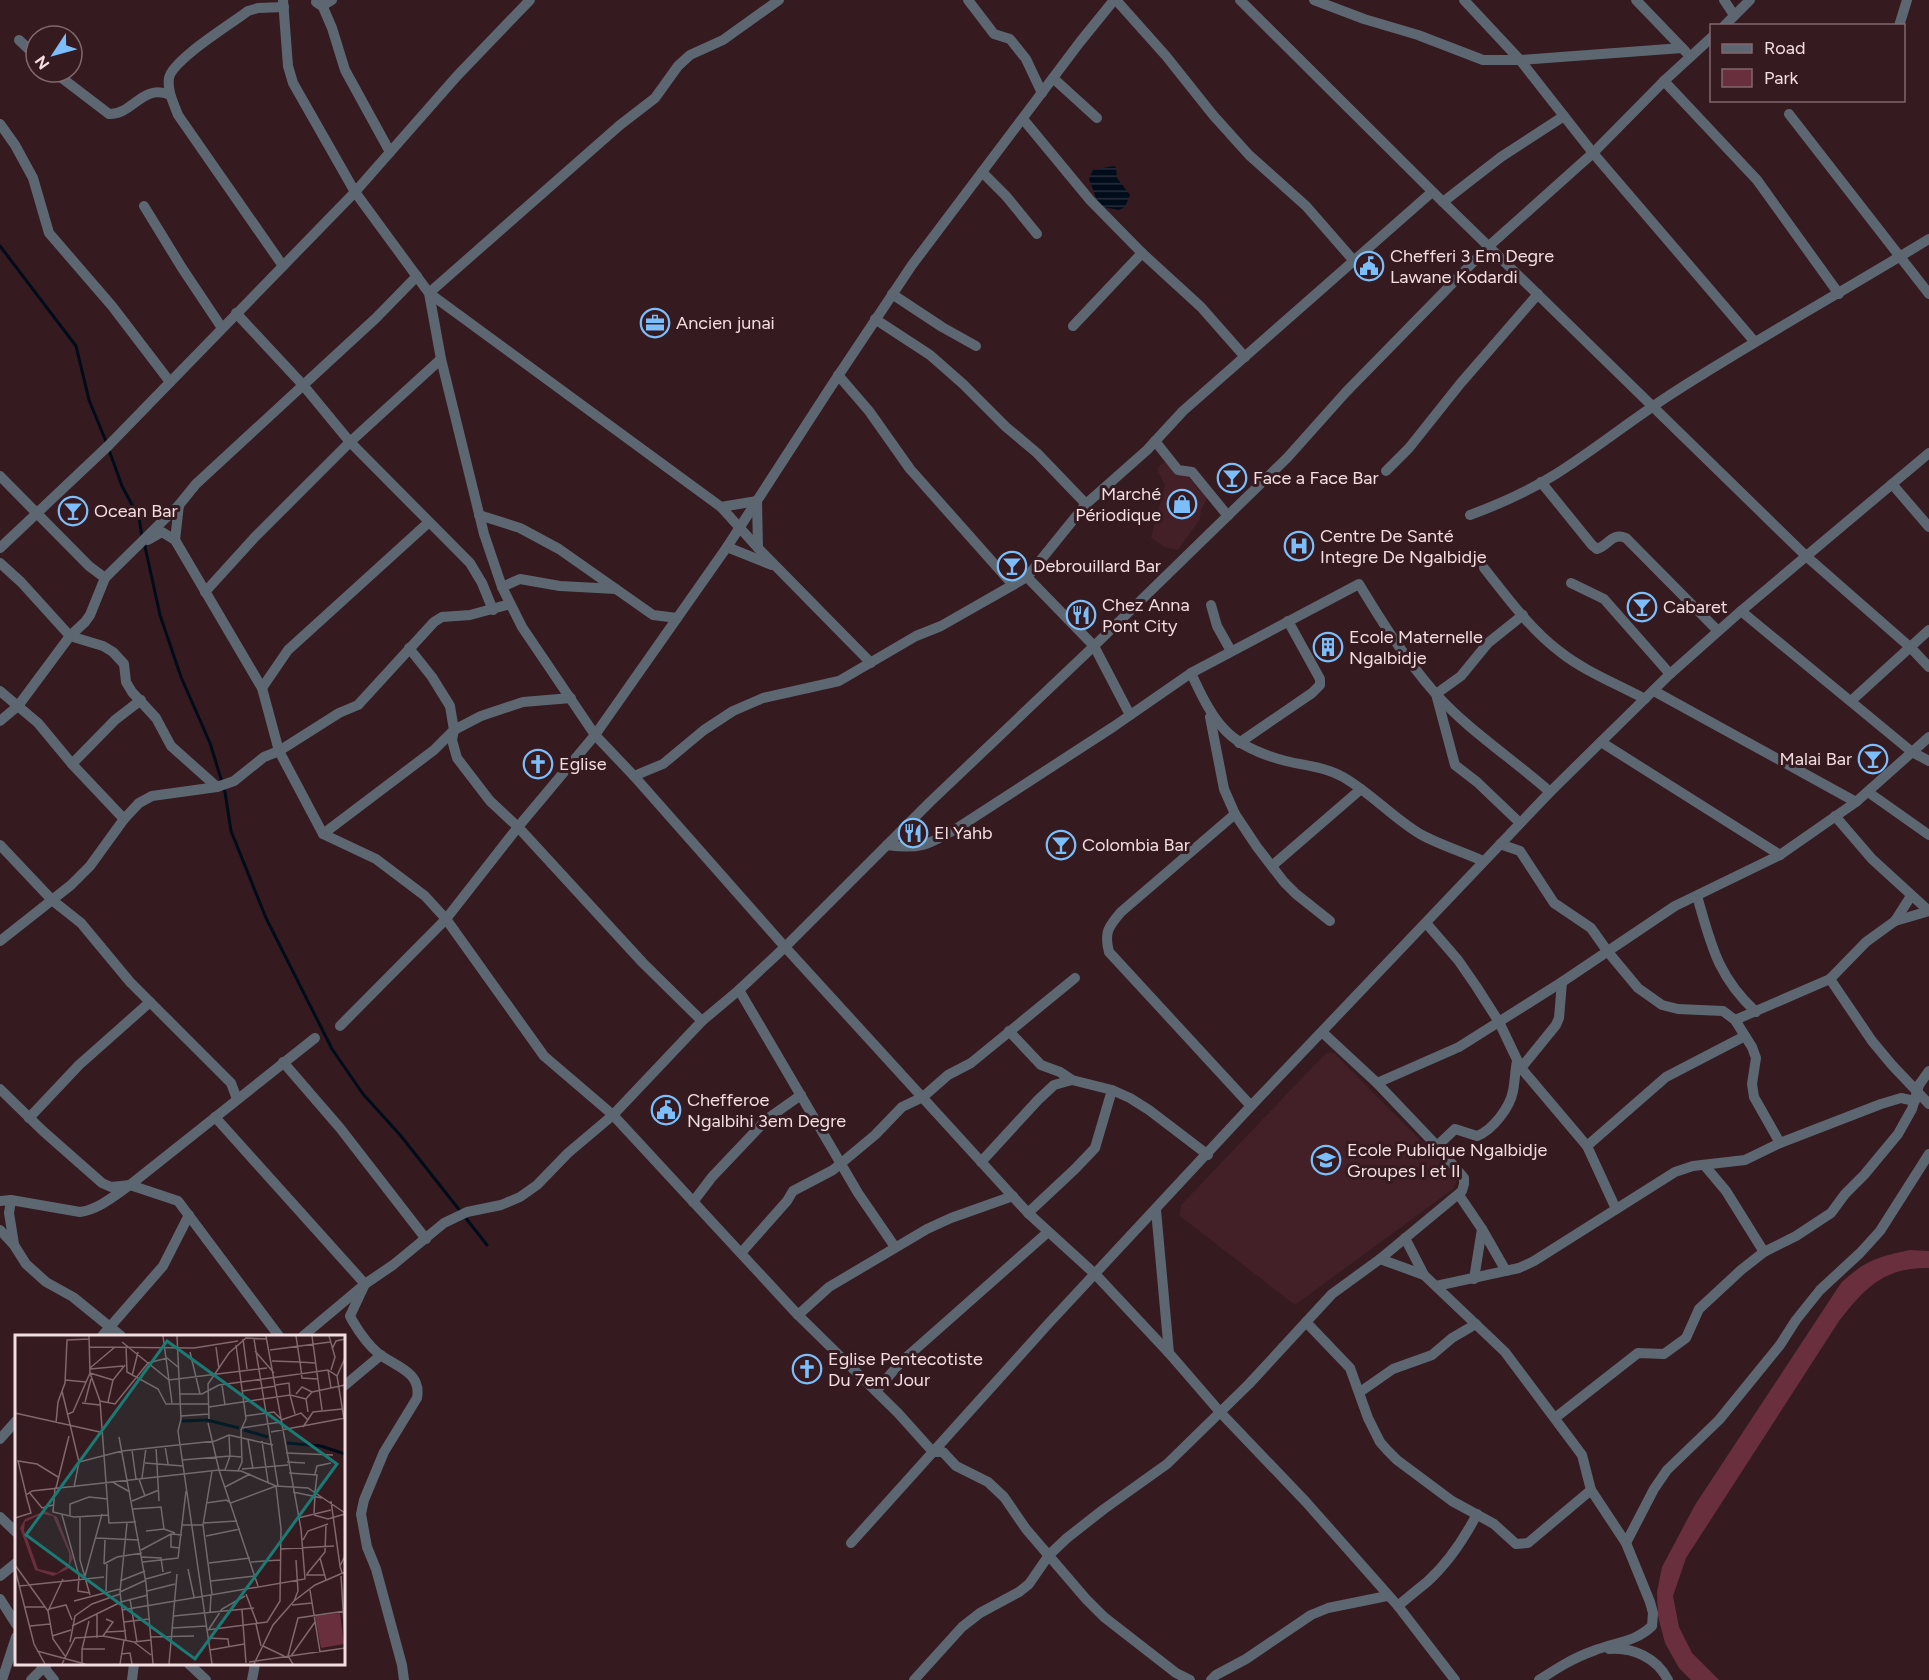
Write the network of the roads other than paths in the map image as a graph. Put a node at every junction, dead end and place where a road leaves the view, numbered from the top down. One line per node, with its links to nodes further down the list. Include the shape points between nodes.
1 (530, 0): 33 (street)
2 (778, 0): 48 (street, via 723,40 690,55 655,98)
3 (968, 0): 26 (street, via 994,34 1010,39 1026,59)
4 (1115, 0): 23 (street); 45 (street, via 1227,131 1306,206)
5 (1240, 0): 37 (street)
6 (1314, 0): 22 (street, via 1483,60)
7 (1464, 0): 22 (street)
8 (1636, 0): 20 (street)
9 (1724, 0): 14 (street)
10 (1750, 0): 14 (street)
11 (1907, 0): 16 (street)
12 (322, 2): 33 (street, via 345,70)
13 (283, 4): 27 (street, via 248,12 177,62 169,77); 36 (street, via 290,75)
14 (1734, 15): 15 (street)
15 (1726, 24)
16 (1900, 24)
17 (1710, 39): 21 (street)
18 (19, 40): 19 (street)
19 (24, 45)
20 (1682, 48): 21 (street); 22 (street)
21 (1691, 57): 24 (street)
22 (1520, 60): 29 (street)
23 (1053, 78): 26 (street); 30 (street)
24 (1664, 81): 34 (street); 51 (street, via 1752,175)
25 (70, 84): 27 (street, via 109,114 116,114 159,90)
26 (1042, 93): 31 (street)
27 (170, 95): 46 (street, via 178,115)
28 (1789, 114): 44 (street)
29 (1564, 116): 34 (street); 38 (street, via 1501,157)
30 (1098, 118)
31 (1023, 119): 35 (street); 43 (street, via 1090,200)
32 (0, 124): 62 (street, via 33,178 50,234)
33 (390, 152): 36 (street)
34 (1593, 153): 42 (street); 57 (street)
35 (982, 172): 40 (street); 49 (street)
36 (355, 192): 46 (street); 47 (street)
37 (1432, 192): 38 (street); 45 (street)
38 (1443, 202): 42 (street)
39 (144, 206): 56 (street)
40 (1037, 234)
41 (1929, 239): 44 (street)
42 (1489, 246): 50 (street); 80 (street)
43 (1142, 253): 55 (street); 59 (street, via 1201,307)
44 (1900, 256): 51 (street); 52 (street)
45 (1354, 261): 59 (street)
46 (283, 266): 53 (street)
47 (417, 276): 48 (street); 63 (street)
48 (429, 293): 60 (street); 77 (street)
49 (892, 294): 54 (street); 58 (street)
50 (1538, 294): 66 (street); 70 (street)
51 (1839, 294): 57 (street)
52 (1929, 294)
53 (236, 314): 56 (street); 63 (street)
54 (875, 320): 61 (street); 75 (street, via 930,355 1037,453)
55 (1073, 326)
56 (222, 328): 62 (street)
57 (1754, 341): 66 (street)
58 (976, 346)
59 (1245, 357): 67 (street)
60 (441, 358): 68 (street); 79 (street)
61 (838, 375): 64 (street); 65 (street)
62 (170, 382): 78 (street)
63 (303, 385): 68 (street); 76 (street, via 196,484)
64 (847, 387): 65 (street); 97 (street, via 910,469)
65 (830, 388): 74 (street)
66 (1652, 407): 72 (street); 90 (street)
67 (1155, 441): 75 (street); 80 (street, via 1178,470 1192,472)
68 (350, 442): 82 (street); 100 (street)
69 (1929, 453): 73 (street)
70 (1386, 471)
71 (0, 476): 78 (street)
72 (1541, 483): 81 (street); 109 (street, via 1592,545 1600,549 1610,539 1626,538)
73 (1892, 484): 83 (street); 90 (street)
74 (757, 501): 77 (street); 84 (street); 89 (street)
75 (1086, 504): 94 (street)
76 (179, 505): 85 (street); 86 (street)
77 (722, 507): 84 (street)
78 (36, 513): 88 (street); 95 (street)
79 (479, 515): 98 (street); 99 (street, via 520,528 559,549)
80 (1228, 516): 111 (street)
81 (1470, 516)
82 (429, 522): 103 (street, via 470,563); 119 (street, via 288,650)
83 (1929, 526)
84 (739, 527): 87 (street); 89 (street)
85 (146, 538): 86 (street, via 162,532); 95 (street)
86 (175, 540): 100 (street)
87 (727, 547): 92 (street); 106 (street)
88 (0, 548)
89 (758, 548): 92 (street)
90 (1806, 556): 104 (street); 113 (street)
91 (0, 563): 110 (street)
92 (778, 568): 115 (street)
93 (1484, 568): 105 (street)
94 (1027, 577): 97 (street); 111 (street)
95 (105, 578): 110 (street, via 90,615)
96 (1571, 584): 118 (street, via 1604,599)
97 (1013, 585): 115 (street)
98 (502, 587): 99 (street, via 520,579); 101 (street)
99 (616, 589): 106 (street, via 653,615)
100 (205, 592): 119 (street)
101 (510, 604): 103 (street); 123 (street)
102 (1211, 605): 114 (street)
103 (493, 610): 112 (street, via 442,617)
104 (1741, 610): 109 (street); 125 (street)
105 (1523, 615): 121 (street, via 1488,643 1461,676); 122 (street, via 1560,652 1590,671)
106 (677, 618): 131 (street)
107 (1288, 621): 114 (street); 121 (street, via 1359,584); 134 (street, via 1320,685)
108 (1929, 630): 113 (street)
109 (1718, 631): 118 (street)
110 (70, 636): 124 (street, via 113,652 124,664 127,684); 126 (street)
111 (1094, 646): 128 (street); 154 (street)
112 (409, 648): 130 (street, via 450,706); 135 (street, via 358,705)
113 (1911, 648): 116 (street); 125 (street)
114 (1231, 651): 117 (street)
115 (871, 663): 139 (street, via 839,681 746,704 704,730 663,764)
116 (1929, 667)
117 (1191, 674): 127 (street); 128 (street)
118 (1670, 674): 122 (street)
119 (262, 688): 135 (street)
120 (0, 691): 126 (street)
121 (1436, 694): 142 (street); 148 (street, via 1455,765)
122 (1650, 695): 133 (street); 144 (street)
123 (571, 698): 130 (street, via 524,702); 131 (street)
124 (141, 700): 138 (street, via 115,720); 140 (street, via 171,746)
125 (1851, 701): 136 (street)
126 (18, 706): 129 (street); 138 (street, via 38,723)
127 (1209, 713): 134 (street); 145 (street, via 1224,789)
128 (1130, 715): 154 (street, via 933,841 921,847)
129 (0, 721)
130 (454, 730): 149 (street, via 452,740 457,758 490,801); 150 (street, via 434,750)
131 (595, 735): 139 (street); 149 (street)
132 (1929, 737): 136 (street)
133 (1601, 742): 142 (street); 155 (street)
134 (1239, 743): 141 (street, via 1285,761 1328,770)
135 (279, 751): 140 (street, via 264,757 234,781); 150 (street)
136 (1912, 752): 137 (street); 143 (street)
137 (1929, 760)
138 (72, 764): 147 (street)
139 (634, 776): 167 (street)
140 (217, 787): 147 (street, via 152,796)
141 (1361, 789): 156 (street, via 1420,834); 157 (street)
142 (1550, 792): 148 (street)
143 (1868, 792): 144 (street); 151 (street)
144 (1856, 802): 146 (street)
145 (1235, 814): 157 (street); 197 (street, via 1121,912 1105,938 1109,952)
146 (1835, 816): 155 (street); 159 (street)
147 (124, 819): 160 (street, via 90,866)
148 (1520, 823): 152 (street)
149 (518, 828): 162 (street); 176 (street)
150 (323, 834): 162 (street, via 376,859 425,896)
151 (1929, 835)
152 (1500, 844): 156 (street); 168 (street, via 1520,851 1554,903 1591,928)
153 (0, 845): 160 (street)
154 (887, 845): 167 (street)
155 (1780, 855): 158 (street)
156 (1483, 861): 165 (street)
157 (1272, 866): 163 (street, via 1296,894)
158 (1697, 896): 168 (street, via 1675,906); 174 (street, via 1713,952 1736,993)
159 (1911, 896): 161 (street); 164 (street)
160 (52, 900): 166 (street); 173 (street, via 81,923)
161 (1929, 911): 164 (street)
162 (446, 919): 178 (street); 198 (street, via 544,1056)
163 (1330, 921)
164 (1895, 921): 170 (street, via 1866,942)
165 (1426, 923): 177 (street, via 1458,960); 180 (street)
166 (0, 941)
167 (785, 947): 172 (street); 194 (street)
168 (1608, 952): 171 (street); 175 (street, via 1638,988 1662,1005 1723,1011)
169 (1075, 978): 179 (street)
170 (1830, 979): 174 (street); 193 (street)
171 (1562, 982): 177 (street); 184 (street, via 1556,1025)
172 (739, 990): 176 (street); 192 (street)
173 (150, 1002): 195 (street, via 231,1083); 200 (street, via 79,1065)
174 (1756, 1012): 175 (street)
175 (1735, 1020): 181 (street)
176 (702, 1021): 198 (street)
177 (1499, 1022): 184 (street); 188 (street, via 1453,1050)
178 (340, 1026)
179 (1009, 1031): 186 (street, via 1041,1065); 194 (street)
180 (1322, 1032): 188 (street); 197 (street)
181 (1745, 1036): 201 (street, via 1756,1058 1754,1097); 203 (street, via 1666,1077)
182 (315, 1038): 183 (street)
183 (283, 1062): 195 (street); 222 (street)
184 (1519, 1065): 202 (street, via 1509,1102 1495,1122 1477,1136 1455,1129); 203 (street)
185 (1929, 1071): 193 (street)
186 (1060, 1072): 187 (street); 189 (street)
187 (1072, 1080): 189 (street); 191 (street)
188 (1377, 1083): 202 (street)
189 (1054, 1085): 206 (street)
190 (0, 1089): 200 (street)
191 (1112, 1090): 205 (street, via 1149,1110); 216 (street, via 1095,1148)
192 (801, 1095): 207 (street); 213 (street, via 766,1119)
193 (1916, 1096): 196 (street); 201 (street, via 1894,1099); 225 (street, via 1898,1134 1831,1213)
194 (923, 1097): 206 (street); 207 (street, via 902,1107)
195 (237, 1099): 199 (street)
196 (1929, 1104)
197 (1251, 1106): 205 (street)
198 (612, 1115): 213 (street); 222 (street, via 520,1197 457,1216)
199 (215, 1117): 209 (street); 232 (street)
200 (29, 1118): 209 (street, via 102,1183)
201 (1780, 1143): 208 (street, via 1745,1160)
202 (1437, 1146): 210 (street, via 1464,1178)
203 (1587, 1146): 214 (street)
204 (1929, 1154): 255 (street, via 1880,1231 1821,1290 1719,1420 1667,1470)
205 (1208, 1155): 215 (street)
206 (981, 1162): 211 (street)
207 (841, 1164): 224 (street); 226 (street, via 793,1191)
208 (1705, 1166): 214 (street, via 1675,1172); 225 (street, via 1726,1191)
209 (130, 1185): 212 (street, via 103,1204 80,1212); 217 (street, via 178,1201)
210 (1459, 1195): 218 (street); 221 (street)
211 (1013, 1196): 216 (street); 224 (street, via 951,1218)
212 (5, 1200): 223 (street)
213 (693, 1202): 226 (street)
214 (1616, 1209): 228 (street, via 1544,1255)
215 (1156, 1210): 229 (street); 240 (street)
216 (1028, 1213): 220 (street)
217 (189, 1215): 237 (street, via 163,1266); 238 (street)
218 (1482, 1229): 228 (street); 231 (street)
219 (0, 1230): 223 (street)
220 (1048, 1232): 229 (street); 243 (street, via 901,1362)
221 (1405, 1238): 227 (street); 230 (street)
222 (426, 1239): 232 (street)
223 (14, 1245): 237 (street, via 26,1264 46,1282 73,1297)
224 (895, 1247): 234 (street, via 829,1287)
225 (1764, 1252): 246 (street, via 1699,1309 1686,1338 1664,1354 1638,1353)
226 (741, 1253): 234 (street)
227 (1380, 1259): 230 (street); 235 (street, via 1332,1294)
228 (1506, 1271): 231 (street)
229 (1096, 1275): 240 (street); 249 (street)
230 (1424, 1275): 233 (street)
231 (1474, 1279): 233 (street)
232 (365, 1284): 239 (street); 241 (street, via 350,1316 366,1341)
233 (1436, 1286): 236 (street)
234 (798, 1315): 243 (street)
235 (1306, 1322): 244 (street, via 1350,1368); 245 (street)
236 (1476, 1324): 244 (street, via 1432,1355 1393,1369); 246 (street, via 1505,1352)
237 (106, 1333)
238 (278, 1335)
239 (304, 1335)
240 (1169, 1353): 245 (street)
241 (381, 1355): 242 (street); 275 (street, via 410,1373 418,1391 384,1452 361,1514)
242 (345, 1385)
243 (876, 1391): 249 (street)
244 (1360, 1392): 251 (street, via 1368,1418 1387,1450 1452,1501)
245 (1220, 1412): 256 (street, via 1158,1473 1096,1514); 259 (street, via 1306,1502)
246 (1555, 1418): 250 (street, via 1582,1455)
247 (15, 1422): 248 (street)
248 (0, 1439)
249 (933, 1452): 254 (street); 256 (street, via 943,1452 956,1466 988,1482)
250 (1591, 1490): 251 (street, via 1522,1545); 255 (street)
251 (1477, 1514): 261 (street, via 1445,1563)
252 (0, 1517): 253 (street)
253 (15, 1531)
254 (851, 1543)
255 (1626, 1543): 264 (street, via 1653,1613 1652,1626 1641,1636)
256 (1049, 1556): 276 (street, via 1029,1584 962,1627); 277 (street, via 1104,1617)
257 (15, 1564): 258 (street)
258 (0, 1576)
259 (1387, 1596): 261 (street); 278 (street, via 1311,1615)
260 (0, 1599): 262 (street)
261 (1398, 1606): 279 (street)
262 (15, 1622)
263 (15, 1640): 269 (street)
264 (1594, 1650): 280 (street); 281 (street, via 1614,1649 1649,1657)
265 (44, 1665): 270 (street); 271 (street)
266 (134, 1665): 272 (street)
267 (190, 1665): 273 (street)
268 (255, 1665): 274 (street)
269 (2, 1673)
270 (31, 1680)
271 (54, 1680)
272 (132, 1680)
273 (206, 1680)
274 (252, 1680)
275 (404, 1680)
276 (914, 1680)
277 (1190, 1680)
278 (1211, 1680)
279 (1455, 1680)
280 (1539, 1680)
281 (1668, 1680)

